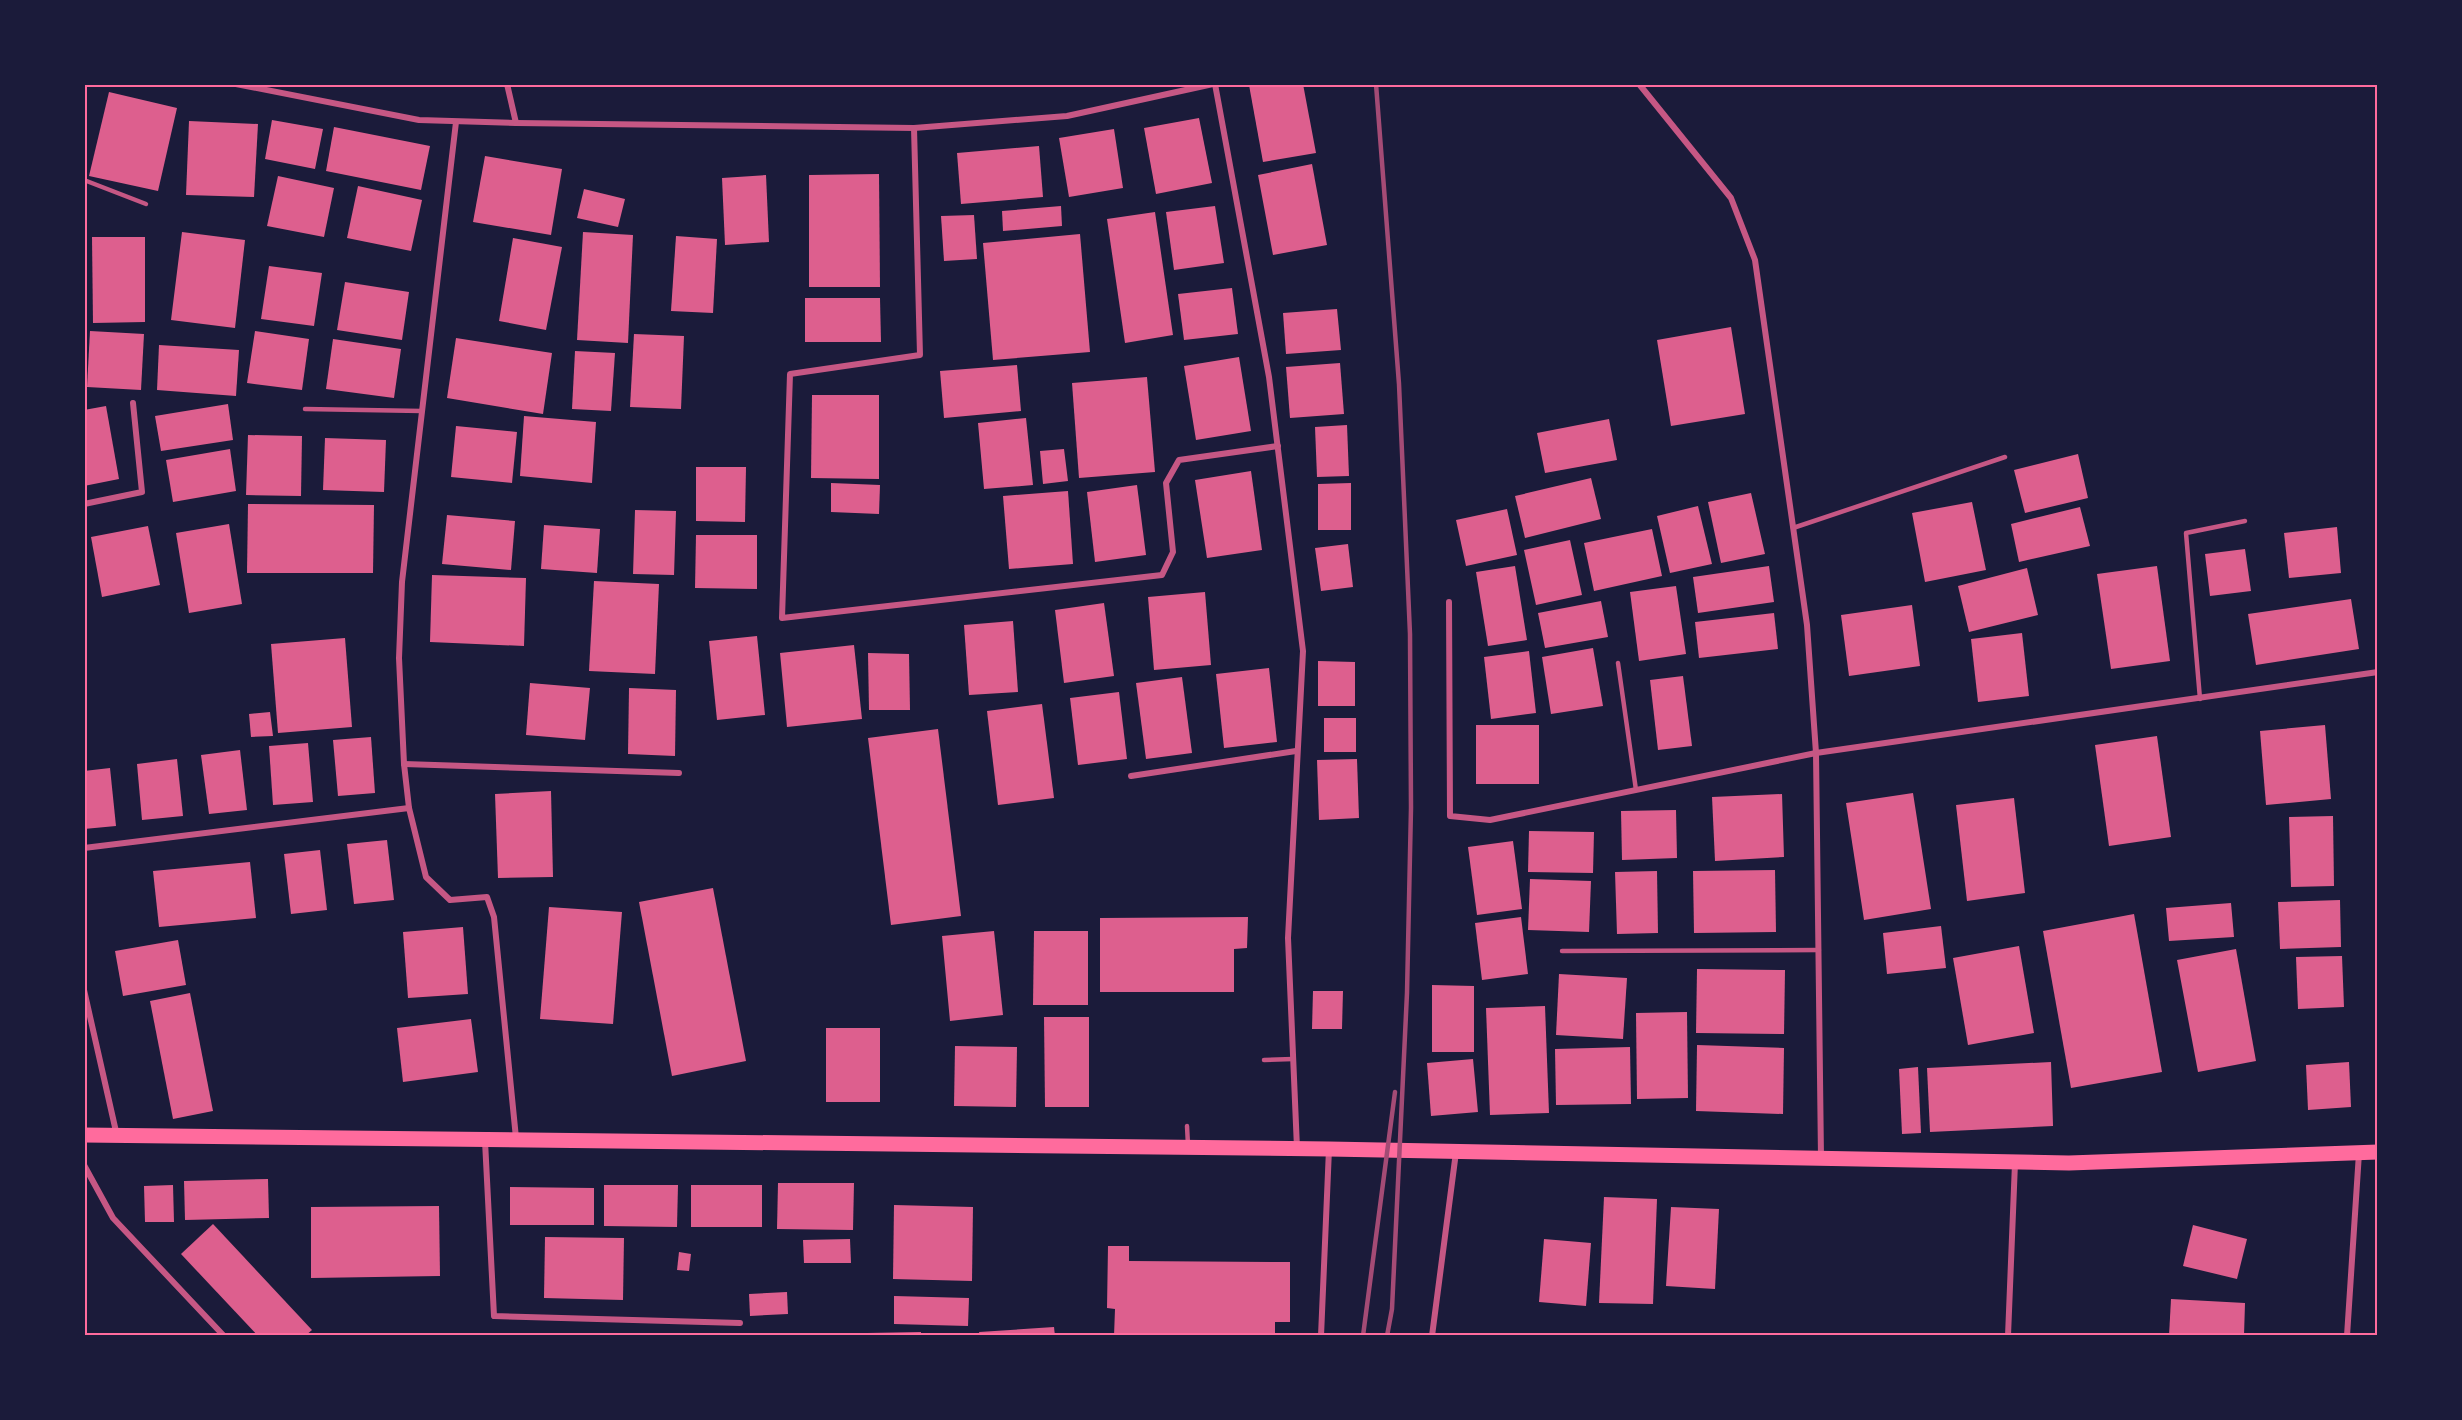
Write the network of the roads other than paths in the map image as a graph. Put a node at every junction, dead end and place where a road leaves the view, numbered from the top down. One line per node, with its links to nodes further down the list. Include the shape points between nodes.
1 (236, 84): 5 (street)
2 (507, 84): 7 (street)
3 (1214, 84): 8 (street, via 1067,116); 14 (street, via 1265,353)
4 (1639, 84): 18 (street, via 1731,198 1755,260)
5 (256, 86): 6 (street, via 419,120)
6 (456, 122): 7 (street); 13 (street)
7 (516, 123): 8 (street)
8 (914, 128): 14 (street, via 920,355 790,375 782,618 1162,575 1173,552 1166,483 1179,460)
9 (84, 180): 10 (lane)
10 (146, 204)
11 (133, 403): 16 (street, via 142,492)
12 (305, 409): 13 (lane)
13 (422, 411): 25 (street, via 402,582 399,658)
14 (1278, 446): 23 (street, via 1303,651)
15 (2005, 457): 18 (lane)
16 (84, 504)
17 (2245, 521): 22 (lane, via 2186,533)
18 (1793, 528): 24 (street, via 1807,625)
19 (1449, 602): 28 (street, via 1450,816 1490,820)
20 (1618, 663): 28 (lane)
21 (2378, 672): 22 (street)
22 (2200, 699): 24 (street)
23 (1296, 751): 27 (street); 34 (street, via 1288,938)
24 (1816, 753): 28 (street); 31 (street)
25 (404, 764): 26 (street); 29 (street)
26 (679, 773)
27 (1131, 776)
28 (1636, 790)
29 (409, 808): 30 (street); 40 (street, via 426,877 450,900 487,897 494,917)
30 (84, 848)
31 (1819, 950): 32 (lane); 47 (street)
32 (1562, 951)
33 (84, 990): 38 (street)
34 (1293, 1059): 35 (lane); 42 (street)
35 (1264, 1060)
36 (1187, 1126): 41 (lane)
37 (84, 1135): 38 (main road)
38 (117, 1136): 39 (main road)
39 (485, 1141): 40 (main road); 50 (street, via 494,1316)
40 (516, 1141): 41 (main road)
41 (1188, 1148): 42 (main road)
42 (1297, 1149): 43 (main road)
43 (1329, 1149): 44 (main road); 52 (street)
44 (1456, 1152): 47 (main road); 53 (street)
45 (2378, 1152): 46 (main road)
46 (2359, 1153): 48 (main road); 55 (street)
47 (1821, 1159): 48 (main road)
48 (2015, 1162): 54 (street)
49 (84, 1165): 51 (street, via 112,1218)
50 (740, 1323)
51 (225, 1336)
52 (1321, 1336)
53 (1432, 1336)
54 (2008, 1336)
55 (2347, 1336)

